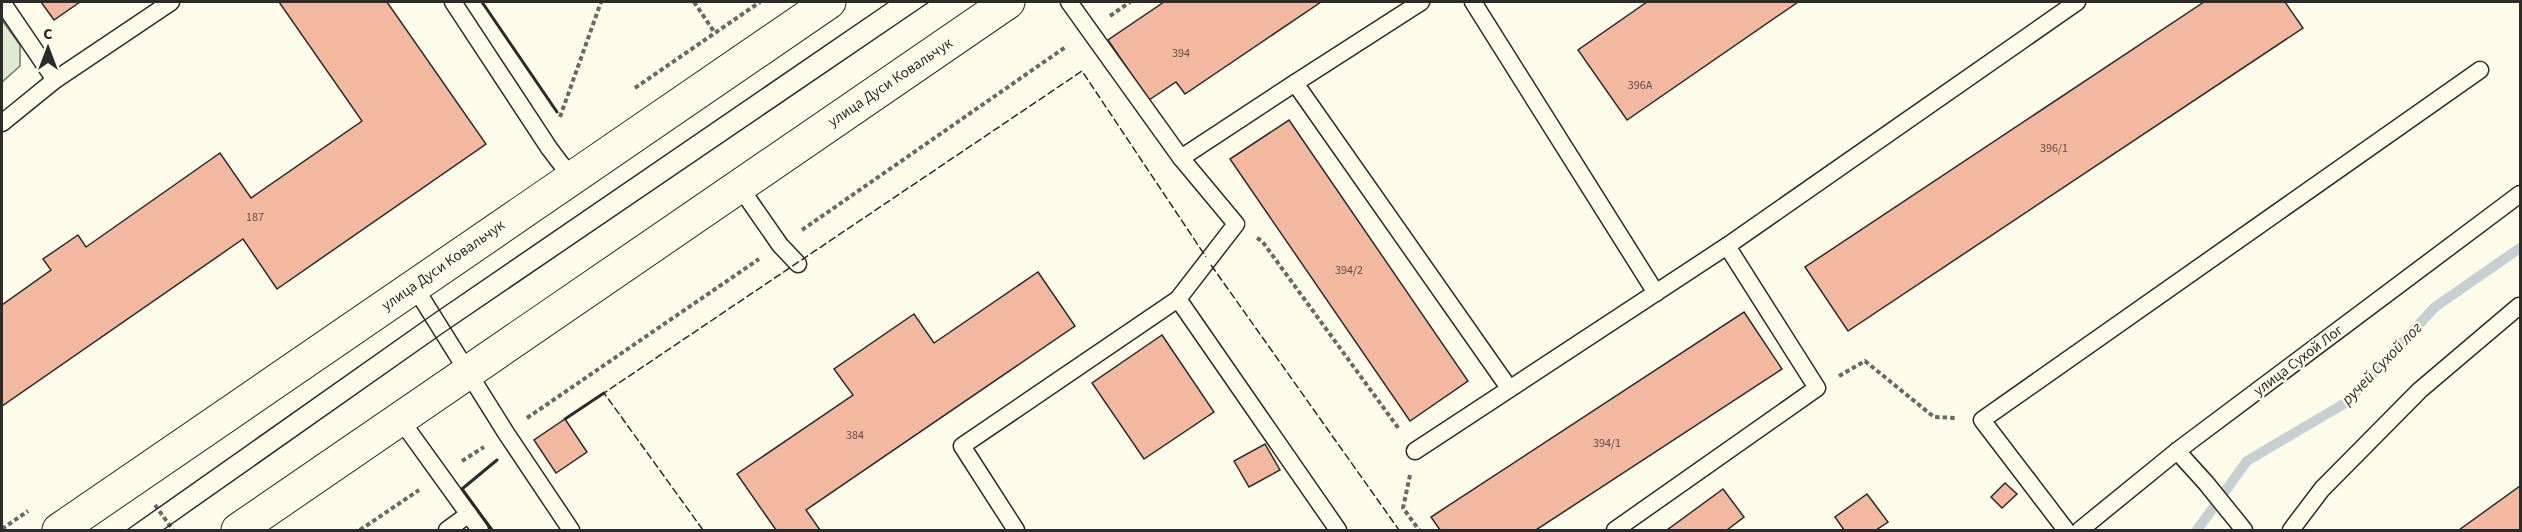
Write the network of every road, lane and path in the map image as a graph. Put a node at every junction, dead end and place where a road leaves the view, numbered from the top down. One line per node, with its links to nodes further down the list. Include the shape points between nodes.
1 (2, 2): 16 (lane)
2 (171, 2): 16 (lane)
3 (453, 2): 19 (lane)
4 (601, 2): 19 (path)
5 (694, 2): 14 (path)
6 (829, 2): 21 (main road, улица Дуси Ковальчук)
7 (1008, 2): 22 (main road, улица Дуси Ковальчук)
8 (1069, 2): 13 (lane)
9 (1130, 2): 13 (path)
10 (1420, 2): 17 (lane)
11 (1473, 2): 29 (lane)
12 (2077, 2): 26 (lane)
13 (1088, 31): 20 (lane); 25 (path)
14 (715, 33)
15 (2480, 70): 53 (lane, via 1982,420)
16 (55, 80): 18 (lane)
17 (1295, 83): 20 (lane); 34 (lane)
18 (2, 123)
19 (549, 148): 21 (lane)
20 (1181, 158): 24 (lane)
21 (571, 177): 28 (main road, улица Дуси Ковальчук)
22 (739, 186): 25 (lane); 33 (main road, улица Дуси Ковальчук)
23 (2520, 194): 39 (lane, улица Сухой Лог)
24 (1236, 224): 30 (lane); 38 (path, via 1262,241)
25 (780, 245): 27 (lane); 37 (path)
26 (1727, 246): 29 (lane); 52 (lane, via 1817,388)
27 (798, 264)
28 (414, 286): 33 (lane); 43 (main road, улица Дуси Ковальчук)
29 (1656, 292): 34 (lane)
30 (1178, 299): 49 (lane, via 962,446); 50 (lane)
31 (2519, 306): 55 (lane, via 2420,390 2322,489)
32 (1865, 361): 35 (path)
33 (468, 372): 36 (main road, улица Дуси Ковальчук); 37 (lane)
34 (1509, 388): 38 (lane)
35 (1934, 417)
36 (400, 419): 40 (lane); 44 (main road, улица Дуси Ковальчук)
37 (506, 433): 40 (path); 48 (lane)
38 (1415, 451): 51 (path, via 1403,508)
39 (2177, 451): 42 (lane); 54 (lane, улица Сухой Лог)
40 (440, 476): 41 (lane); 45 (path)
41 (469, 514): 46 (lane); 47 (lane)
42 (2243, 529)
43 (58, 531)
44 (238, 531)
45 (360, 531)
46 (447, 531)
47 (480, 531)
48 (571, 531)
49 (1016, 531)
50 (1338, 531)
51 (1419, 531)
52 (1615, 531)
53 (2066, 531)
54 (2080, 531)
55 (2291, 531)

